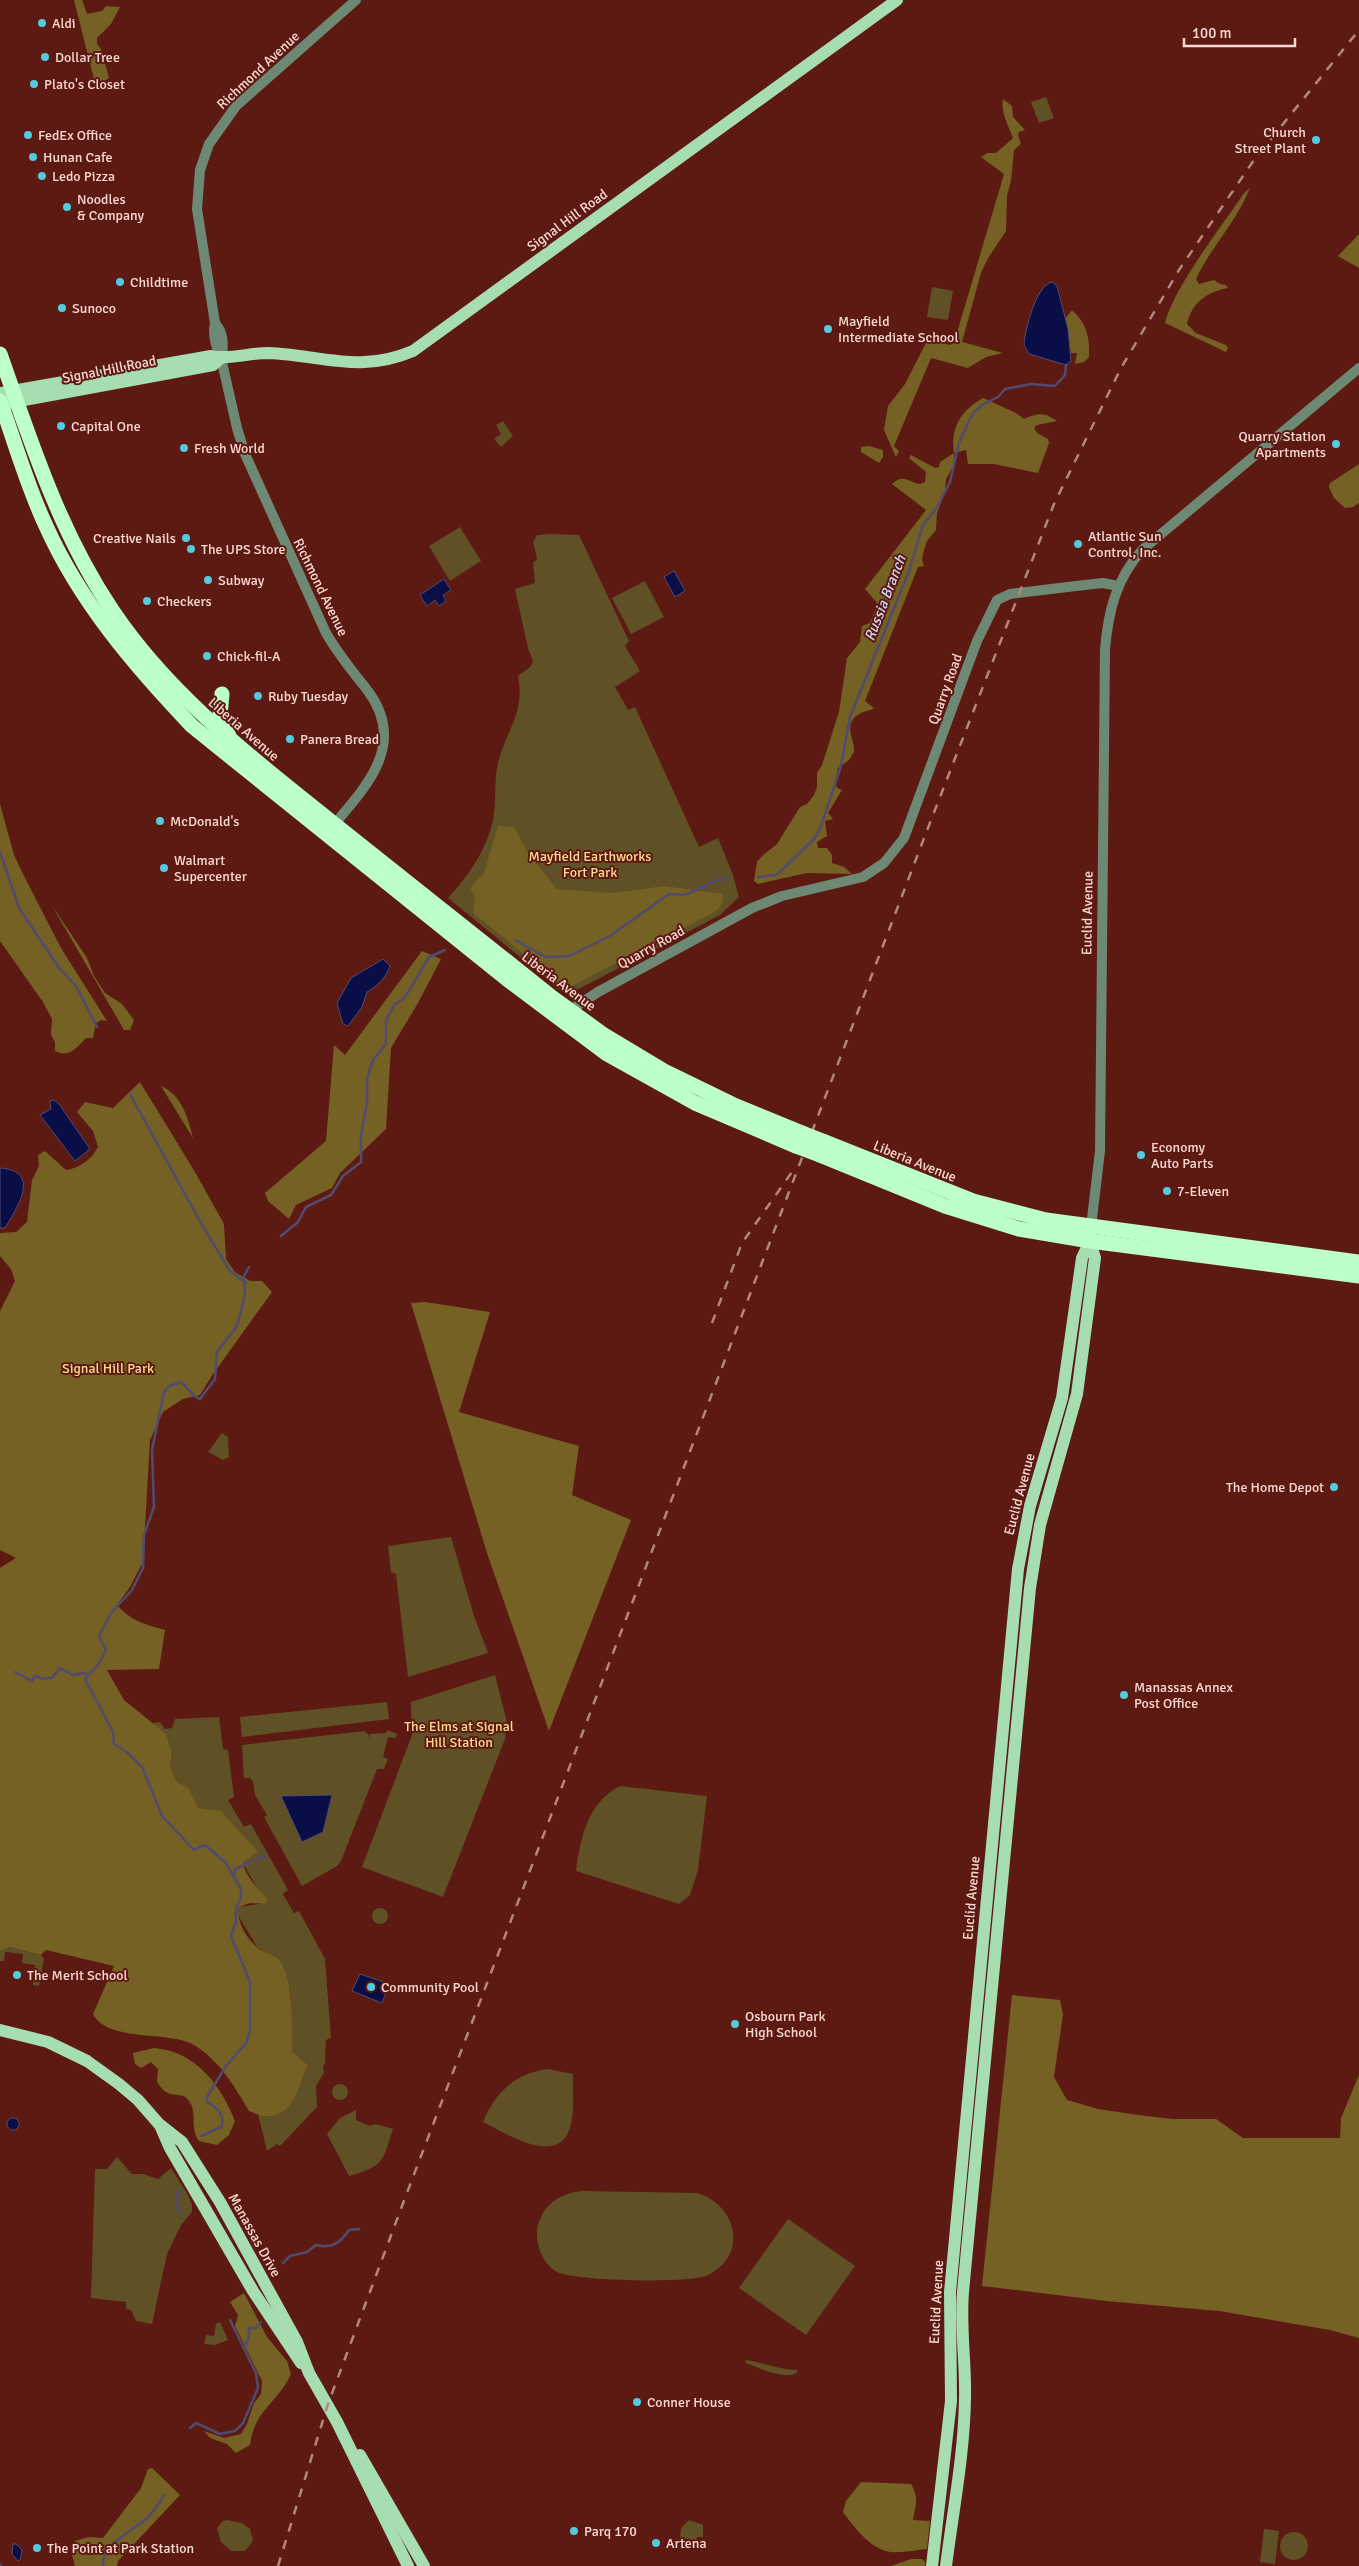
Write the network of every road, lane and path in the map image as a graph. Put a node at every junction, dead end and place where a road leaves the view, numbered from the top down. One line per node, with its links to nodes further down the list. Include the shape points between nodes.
1 (356, 0): 4 (street, Richmond Avenue, via 236,106 210,144 200,170 197,209 215,323 221,330 224,347)
2 (898, 0): 4 (main road, Signal Hill Road, via 413,351 372,364 270,354)
3 (0, 354): 8 (highway, Liberia Avenue)
4 (221, 358): 5 (main road, Signal Hill Road, via 211,356); 7 (main road, Signal Hill Road, via 213,365); 12 (street, Richmond Avenue, via 237,428 263,497 326,633 368,692 382,720 382,751 376,771)
5 (152, 366): 7 (main road, via 133,376 115,380); 8 (main road, Signal Hill Road)
6 (1359, 368): 9 (street, via 1161,532 1133,560)
7 (113, 384): 8 (main road, Signal Hill Road)
8 (5, 399): 11 (highway, Liberia Avenue, via 58,513 111,608 163,676); 12 (highway, Liberia Avenue, via 46,526 79,586 115,638 161,694 198,731)
9 (1118, 586): 13 (street, Quarry Road, via 1103,583 1076,586 1010,594 997,600 977,641 904,838 879,867 855,880 782,896 752,908 598,992); 14 (street, Euclid Avenue, via 1108,617 1105,650 1100,1151)
10 (222, 694): 11 (highway, via 221,720)
11 (234, 744): 12 (highway, Liberia Avenue)
12 (330, 830): 13 (highway, Liberia Avenue)
13 (564, 1015): 14 (highway, Liberia Avenue, bridge, via 607,1054 660,1085 728,1118 799,1139 945,1206 1003,1225)
14 (1090, 1234): 15 (highway, Liberia Avenue); 16 (highway, Liberia Avenue); 21 (main road, Euclid Avenue, via 1082,1258 1062,1398 1030,1506 1018,1569 950,2292 951,2401); 22 (main road, Euclid Avenue, via 1095,1258 1077,1394 1040,1525 1031,1580 963,2292 964,2422)
15 (1359, 1262)
16 (1359, 1276)
17 (0, 2030): 18 (main road, Manassas Drive, via 48,2042 87,2061 138,2100 159,2124 182,2142 215,2194 297,2342 309,2373)
18 (337, 2422): 19 (main road, Manassas Drive); 20 (main road, Manassas Drive, via 353,2442)
19 (408, 2566)
20 (424, 2566)
21 (932, 2566)
22 (946, 2566)

